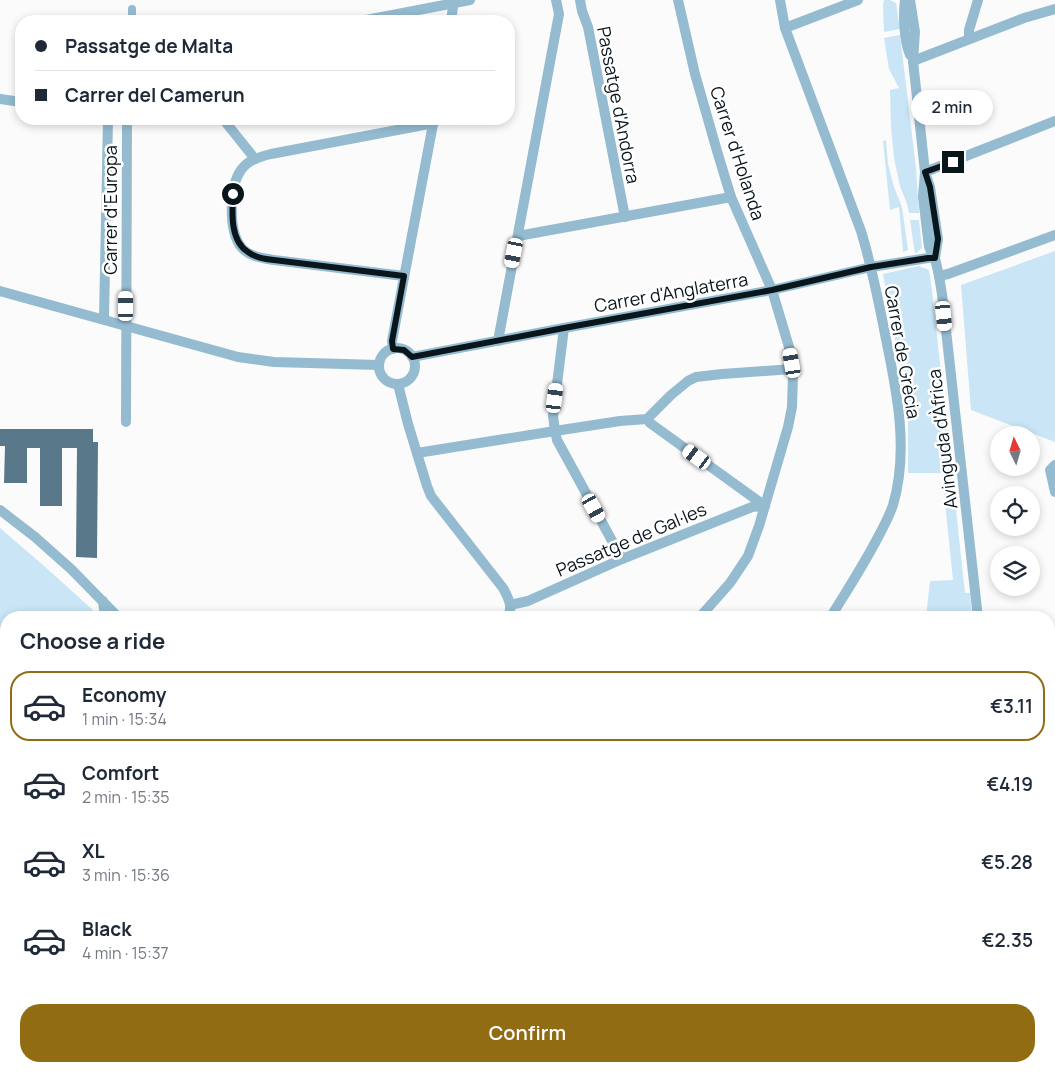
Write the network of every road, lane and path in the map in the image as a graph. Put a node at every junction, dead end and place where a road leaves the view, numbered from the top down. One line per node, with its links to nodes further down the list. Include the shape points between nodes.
1 (470, 0): 10 (street)
2 (556, 0): 32 (street, via 559,14)
3 (580, 0): 30 (street, Passatge d'Andorra)
4 (678, 0): 29 (street, Carrer d'Holanda)
5 (780, 0): 16 (street, Carrer de Grècia)
6 (858, 0): 16 (street)
7 (905, 0): 18 (street, Avinguda d'Àfrica, via 906,32)
8 (910, 0): 18 (street, Avinguda d'Àfrica, via 915,32)
9 (978, 0): 17 (street)
10 (454, 2): 14 (street); 15 (street)
11 (132, 9): 13 (street)
12 (1055, 9): 17 (street)
13 (132, 15)
14 (390, 15)
15 (452, 15)
16 (785, 28): 34 (street, Carrer de Grècia, via 861,231)
17 (969, 38): 18 (street)
18 (913, 61): 28 (street, Avinguda d'Àfrica)
19 (0, 98): 20 (street)
20 (15, 101)
21 (1055, 121): 28 (street)
22 (108, 125): 39 (street, Carrer d'Europa)
23 (127, 125): 40 (street, Carrer d'Europa)
24 (228, 125): 27 (street)
25 (414, 125): 27 (street)
26 (433, 125): 35 (street)
27 (255, 159): 35 (street, via 240,171 233,194 233,226 242,248 259,258)
28 (925, 172): 33 (street, Avinguda d'Àfrica, via 938,239)
29 (731, 197): 30 (street); 37 (street, Carrer d'Holanda)
30 (625, 217): 32 (street)
31 (1055, 235): 36 (street)
32 (518, 236): 42 (street)
33 (935, 258): 34 (street, Carrer d'Anglaterra); 36 (street, Avinguda d'Àfrica)
34 (871, 267): 37 (street, Carrer d'Anglaterra); 63 (street, Carrer de Grècia, via 894,380 900,434 898,484 886,523)
35 (404, 276): 43 (street)
36 (940, 276): 64 (street, Avinguda d'Àfrica)
37 (772, 290): 41 (street, Carrer d'Anglaterra); 46 (street, Carrer d'Holanda)
38 (0, 291): 39 (street)
39 (104, 319): 40 (street)
40 (126, 325): 45 (street, via 238,357); 49 (street, Carrer d'Europa)
41 (564, 328): 42 (street, Carrer d'Anglaterra); 50 (street)
42 (498, 341): 44 (street, Carrer d'Anglaterra)
43 (393, 349): 44 (street, via 404,350); 45 (street, via 383,355)
44 (412, 357): 47 (street, via 415,364 411,378)
45 (379, 365): 47 (street, via 382,377)
46 (792, 369): 48 (street, via 696,377 679,387); 54 (street, Carrer d'Holanda, via 792,407)
47 (398, 384): 51 (street)
48 (647, 419): 50 (street); 54 (street)
49 (126, 422)
50 (554, 431): 51 (street); 56 (street)
51 (417, 453): 58 (street, via 432,496 496,577)
52 (1055, 465): 53 (street, via 1050,470)
53 (1055, 492)
54 (765, 506): 56 (street, Passatge de Gal·les, via 752,507); 62 (street, Carrer d'Holanda, via 748,556)
55 (0, 510): 57 (street, via 36,537)
56 (622, 559): 58 (street, Passatge de Gal·les)
57 (103, 602): 59 (street); 60 (street)
58 (510, 605): 61 (street)
59 (104, 611)
60 (112, 611)
61 (510, 611)
62 (705, 611)
63 (834, 611)
64 (977, 611)

